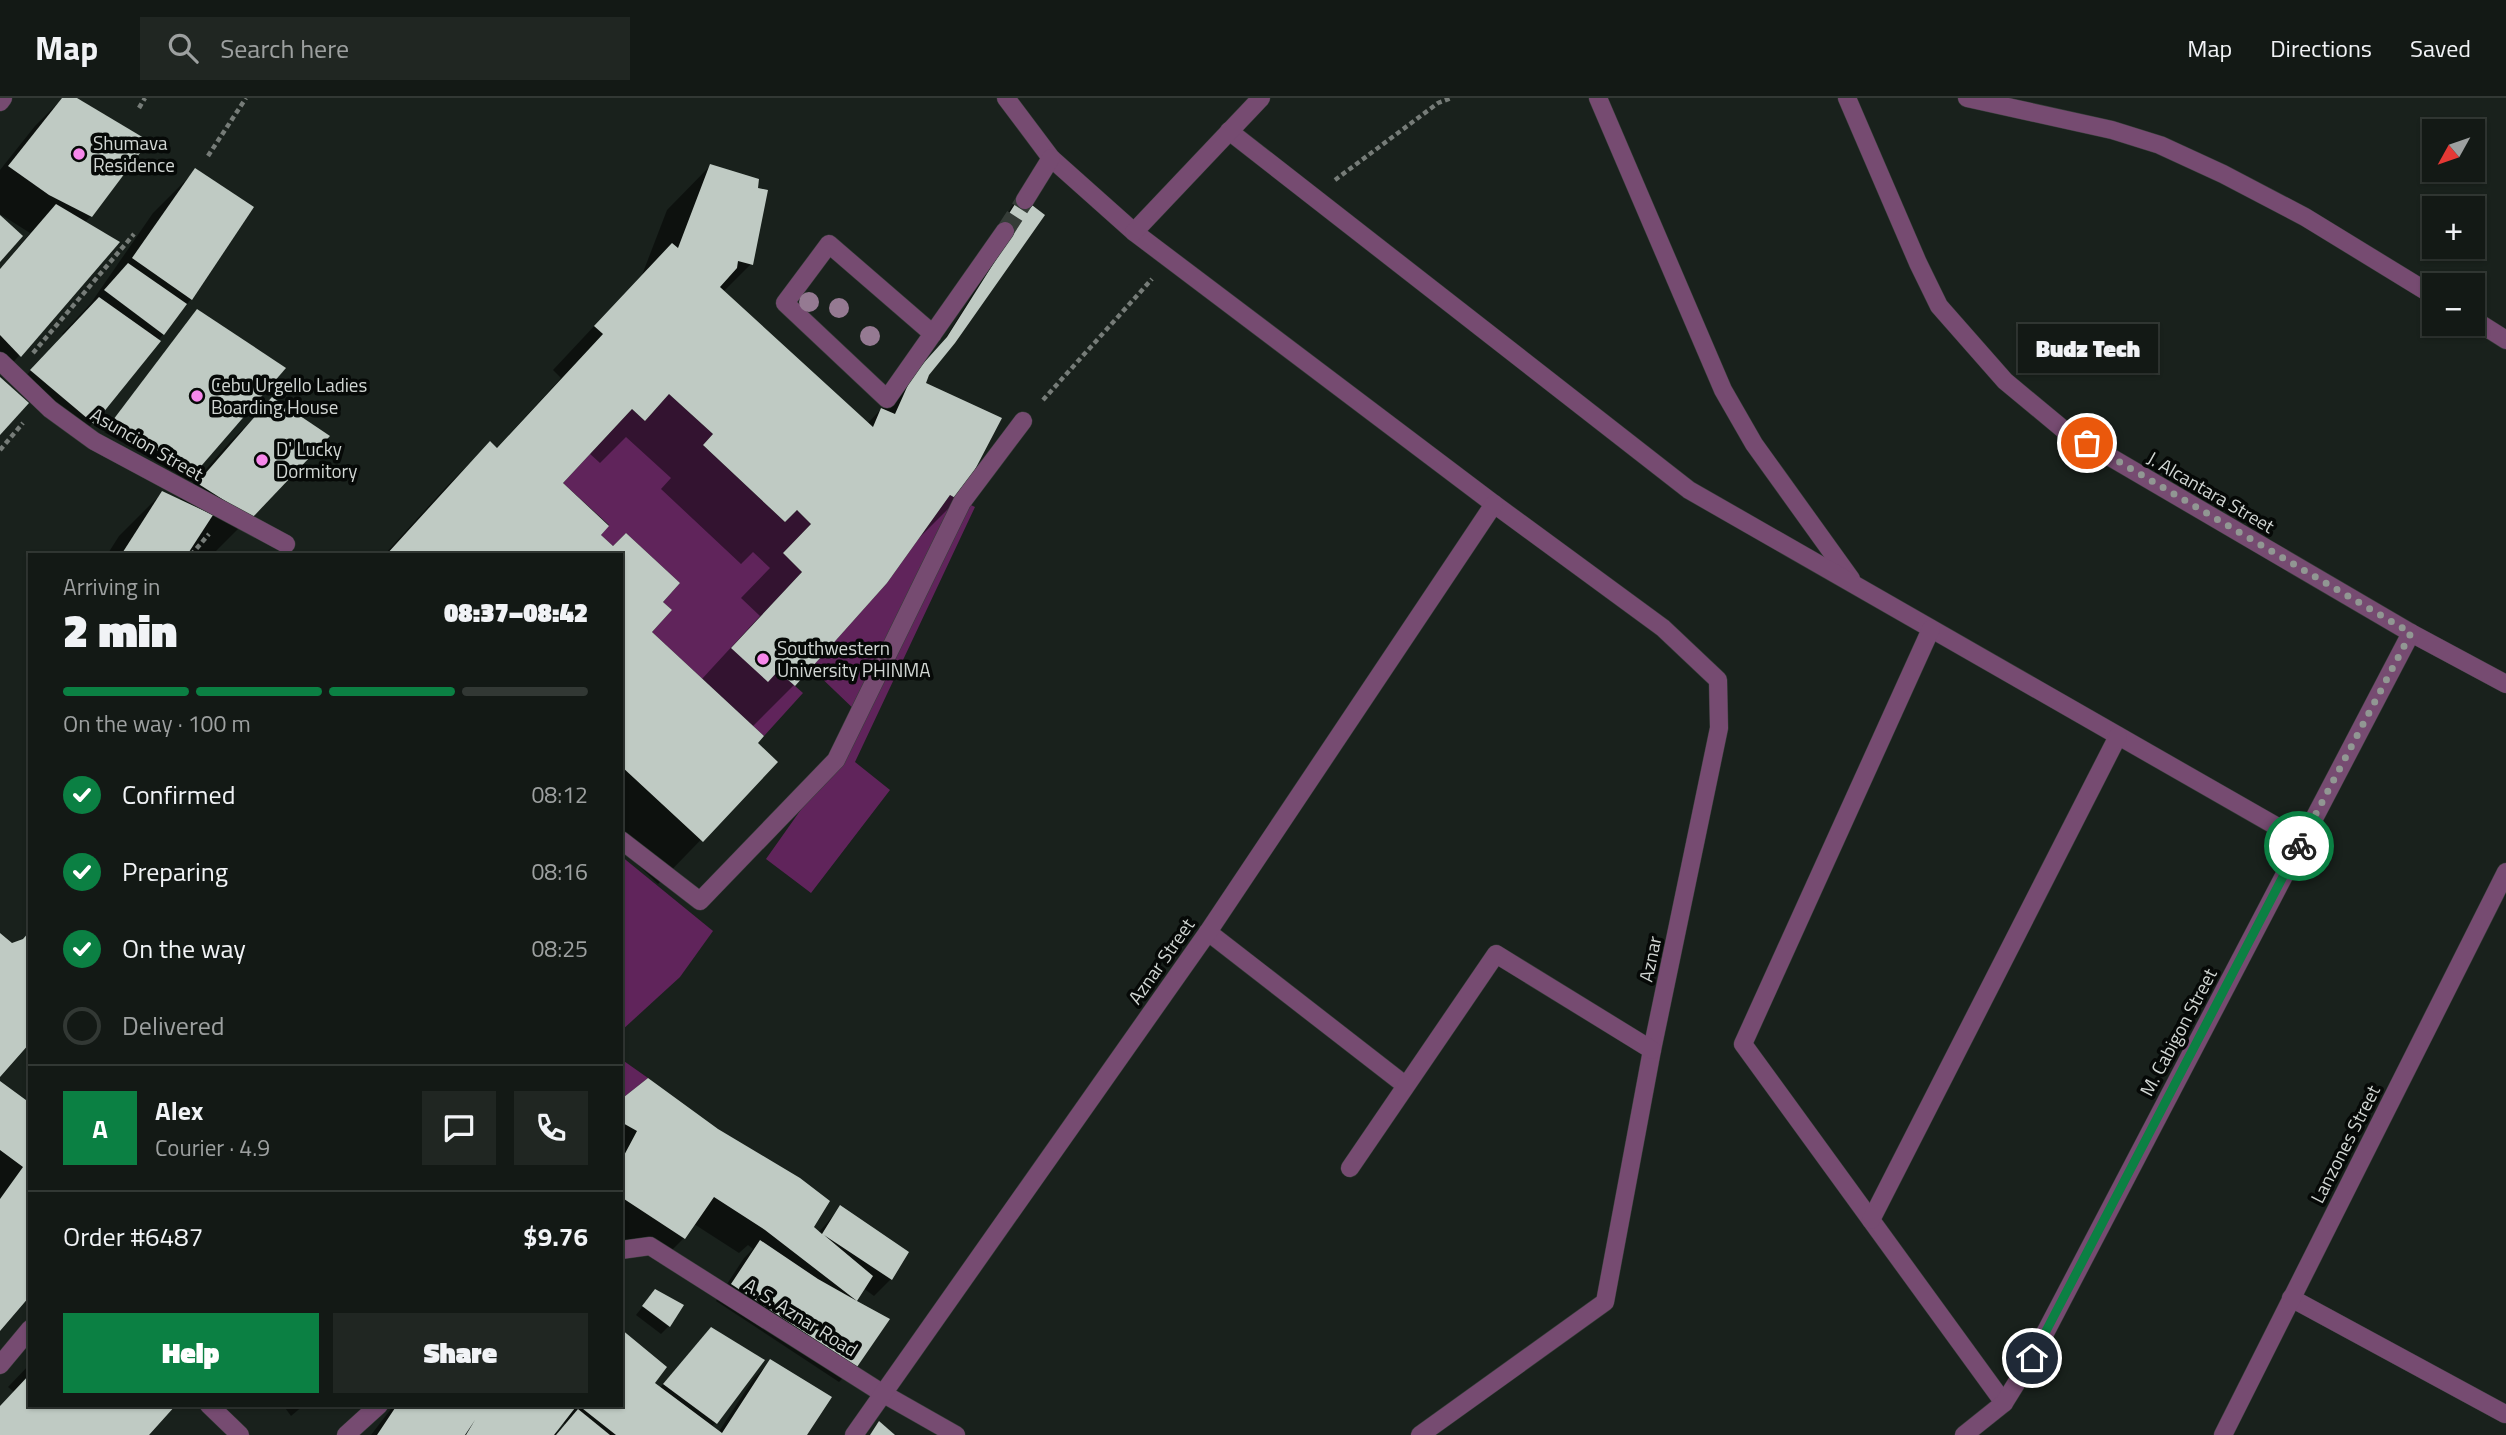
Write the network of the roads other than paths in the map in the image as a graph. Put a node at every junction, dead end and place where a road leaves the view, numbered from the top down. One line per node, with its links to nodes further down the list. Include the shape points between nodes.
1 (1006, 98): 7 (street, Aznar)
2 (1261, 98): 6 (street)
3 (1598, 98): 19 (street, via 1723,390 1754,444)
4 (1847, 98): 21 (street, J. Alcantara Street, via 1939,306 2004,381 2064,429)
5 (1967, 98): 11 (street, via 2160,145 2305,216)
6 (1229, 131): 10 (street); 19 (street, via 1689,491)
7 (1051, 158): 8 (street); 10 (street, Aznar)
8 (1025, 200)
9 (1005, 231): 13 (street)
10 (1134, 232): 17 (street, Aznar)
11 (2422, 289)
12 (2485, 327): 14 (street)
13 (933, 334): 13 (street, via 830,244 785,303 887,399)
14 (2506, 340)
15 (0, 361): 18 (street, Asuncion Street, via 50,409 94,441)
16 (1023, 421): 25 (street, via 962,502 836,760 700,901)
17 (1494, 504): 27 (street, Aznar Street); 28 (street, Aznar, via 1663,628 1718,680 1719,728)
18 (286, 544)
19 (1856, 586): 20 (street)
20 (1931, 629): 23 (street); 31 (street, via 1743,1044)
21 (2411, 633): 22 (street, J. Alcantara Street); 24 (street, M. Cabigon Street)
22 (2506, 684)
23 (2118, 736): 24 (street); 31 (street)
24 (2302, 841): 37 (street, M. Cabigon Street, via 2032,1358)
25 (623, 842)
26 (2506, 872): 33 (street, Lanzones Street)
27 (1208, 932): 29 (street); 36 (street, Aznar Street)
28 (1652, 1050): 29 (street, via 1496,954); 45 (street, Aznar, via 1605,1302)
29 (1405, 1085): 30 (street)
30 (1350, 1167)
31 (1871, 1220): 37 (street)
32 (623, 1250): 36 (street, A. S. Aznar Road, via 650,1246)
33 (2291, 1298): 40 (street); 47 (street, Lanzones Street)
34 (28, 1331): 35 (street)
35 (0, 1365)
36 (882, 1393): 43 (street, Aznar Street); 44 (street, A. S. Aznar Road)
37 (2004, 1403): 46 (street, M. Cabigon Street)
38 (211, 1407): 41 (street)
39 (377, 1407): 42 (street)
40 (2505, 1414)
41 (240, 1435)
42 (346, 1435)
43 (854, 1435)
44 (956, 1435)
45 (1420, 1435)
46 (1964, 1435)
47 (2223, 1435)

